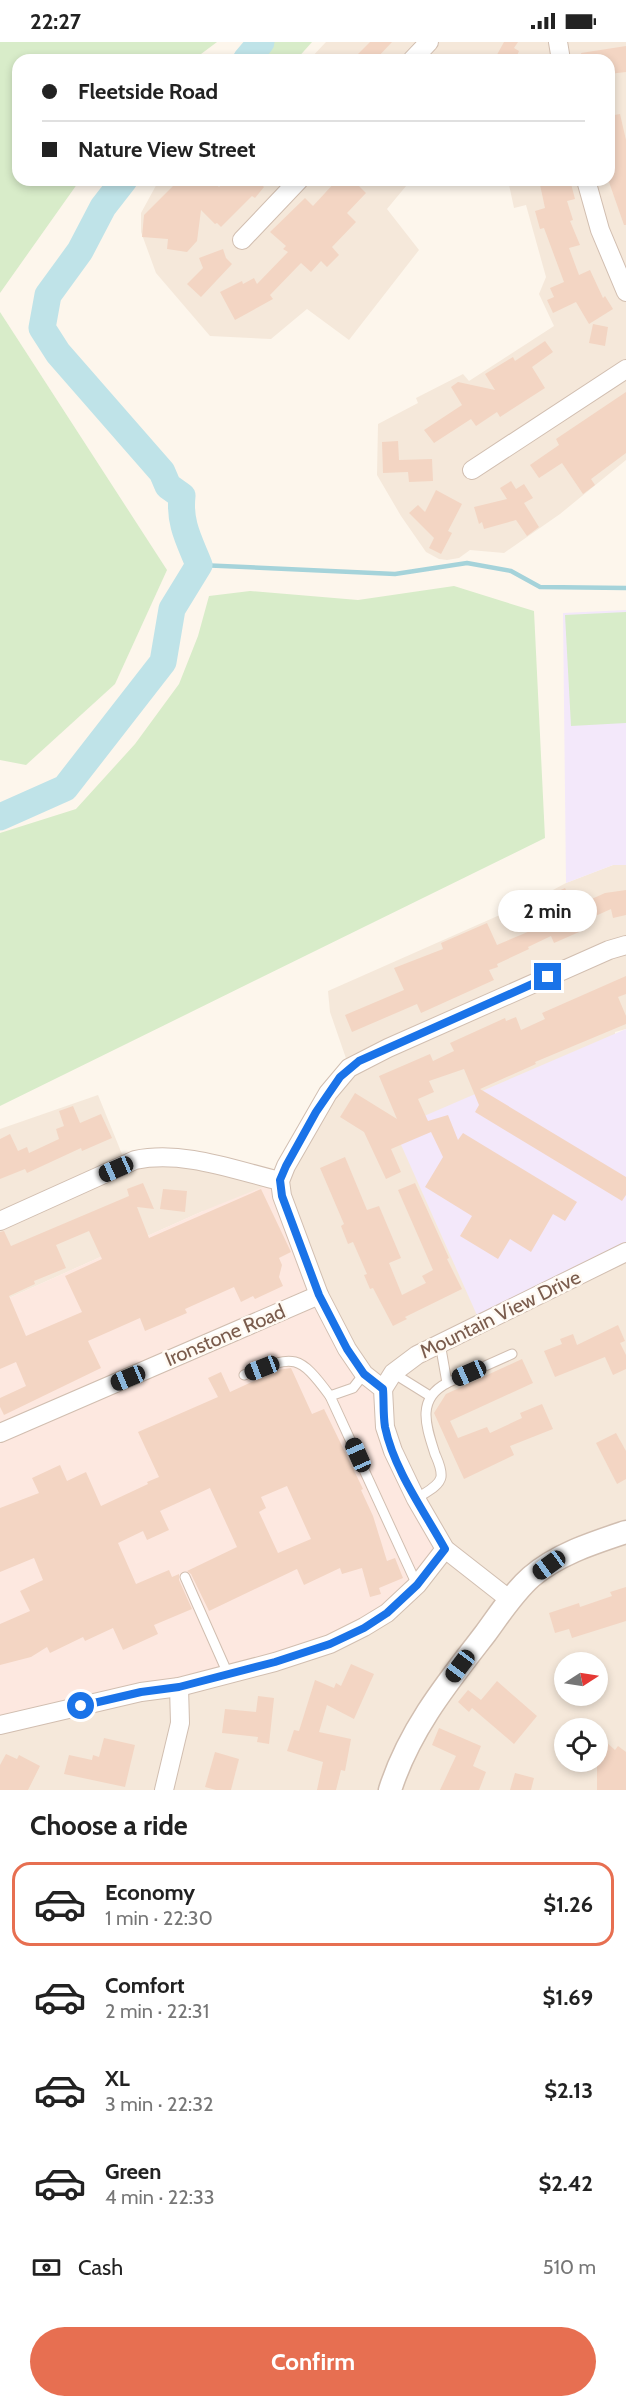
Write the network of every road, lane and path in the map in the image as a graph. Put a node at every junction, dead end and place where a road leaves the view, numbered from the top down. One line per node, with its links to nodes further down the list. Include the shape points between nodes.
1 (429, 42): 2 (street)
2 (418, 54)
3 (293, 186): 5 (street)
4 (588, 186): 6 (street, via 600,230)
5 (242, 240)
6 (626, 292)
7 (626, 369): 8 (street)
8 (472, 470)
9 (626, 945): 10 (street, via 359,1061 328,1093)
10 (280, 1180): 11 (street, via 170,1156 152,1157 135,1160); 13 (street, via 282,1196)
11 (0, 1221)
12 (626, 1252): 14 (street, Mountain View Drive)
13 (319, 1295): 17 (street); 23 (street, Ironstone Road)
14 (440, 1343): 16 (street, Mountain View Drive, via 417,1354); 19 (lane)
15 (512, 1354): 19 (lane)
16 (393, 1373): 20 (street, Mountain View Drive); 22 (lane)
17 (364, 1374): 20 (street); 21 (lane, via 353,1388)
18 (244, 1375): 21 (lane, via 280,1361 297,1362 312,1372)
19 (447, 1383): 22 (lane)
20 (383, 1389): 24 (street, via 385,1427)
21 (330, 1396): 28 (lane)
22 (430, 1396): 24 (lane, via 427,1426 441,1478)
23 (0, 1433)
24 (416, 1498): 26 (street)
25 (626, 1532): 29 (street, via 578,1549 549,1565)
26 (445, 1549): 28 (street); 29 (street)
27 (185, 1577): 30 (lane)
28 (417, 1585): 30 (street, via 387,1613 356,1632 330,1644)
29 (510, 1600): 34 (street, via 437,1696 406,1749)
30 (228, 1674): 31 (street)
31 (179, 1687): 32 (street, via 141,1692); 33 (street, via 180,1723)
32 (0, 1725)
33 (164, 1790)
34 (390, 1790)

